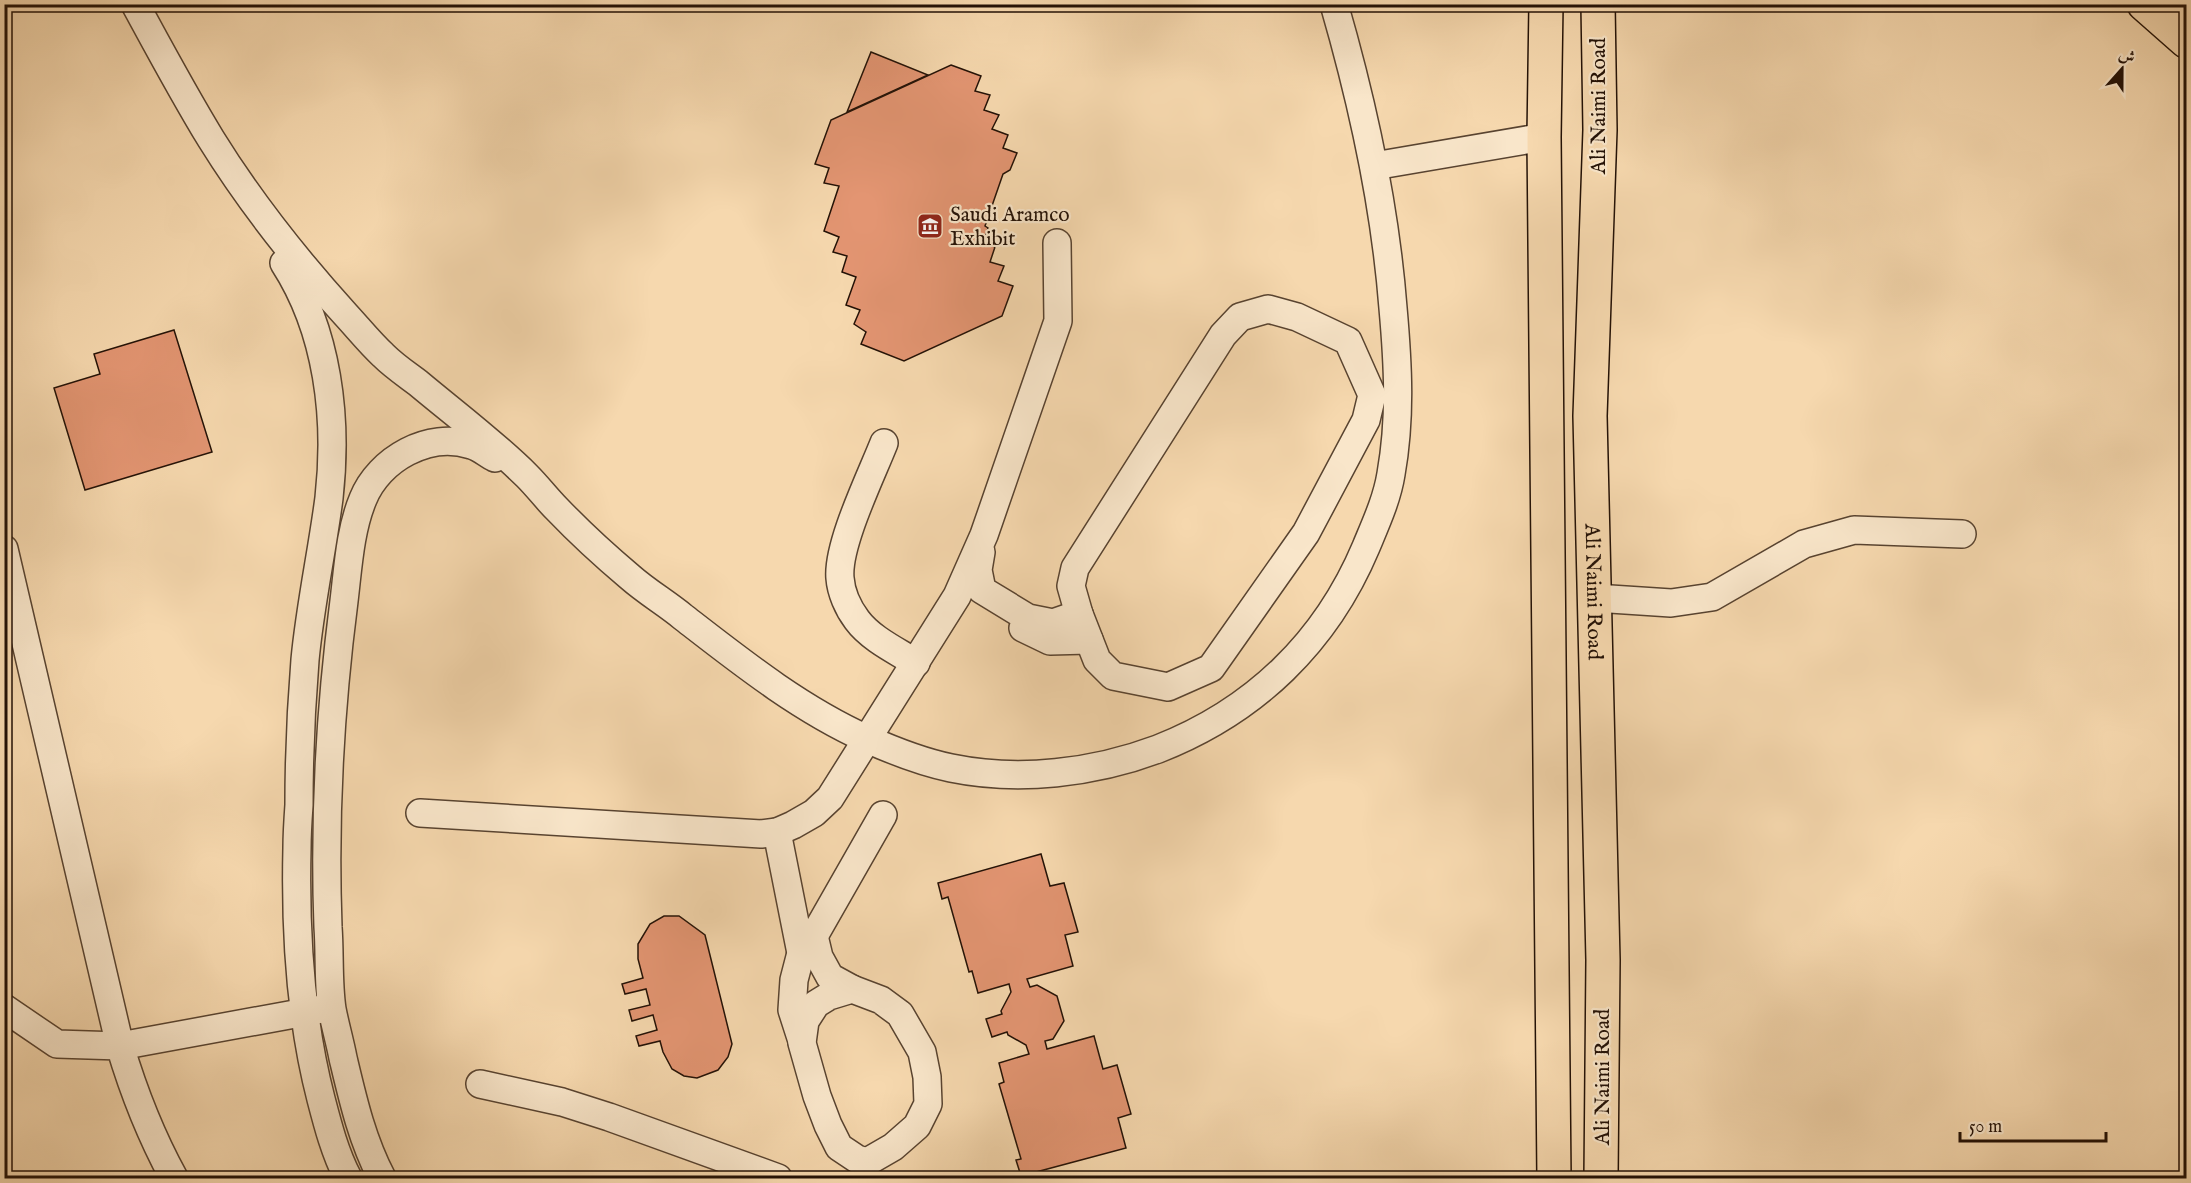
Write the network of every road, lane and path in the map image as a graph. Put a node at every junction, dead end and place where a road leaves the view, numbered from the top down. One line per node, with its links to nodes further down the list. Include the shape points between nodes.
1 (135, 4): 11 (street, via 214,143)
2 (1334, 4): 10 (street)
3 (1545, 4): 9 (main road)
4 (1598, 4): 19 (main road, Ali Naimi Road, via 1600,130 1590,416)
5 (2132, 4): 8 (main road)
6 (2144, 4): 7 (main road)
7 (2187, 41)
8 (2187, 60)
9 (1544, 137): 10 (street); 40 (main road)
10 (1374, 166): 23 (street, via 1392,291 1399,390 1397,434 1390,480 1376,525 1340,602 1317,634 1245,703 1206,726 1137,757 1094,768 1005,773 951,768)
11 (252, 198): 14 (street, via 321,287 384,356 500,450); 31 (street, via 259,221 295,279 314,326 326,374 332,436 329,497 305,659 300,736 296,848)
12 (1057, 243): 16 (street, via 1058,321)
13 (884, 443): 22 (street, via 845,543 840,579 844,599 858,621)
14 (532, 481): 23 (street, via 557,510 632,579 715,643 789,695); 30 (street, via 471,445 447,442 401,453 376,475 363,498 345,590 330,756 327,838)
15 (1962, 534): 19 (street, via 1854,530 1804,544 1712,597 1671,603)
16 (984, 535): 18 (street); 20 (street, via 978,570 982,590 1028,618 1053,622)
17 (4, 549): 33 (street)
18 (957, 596): 21 (street, via 1050,642); 22 (street)
19 (1595, 598): 41 (main road, Ali Naimi Road, via 1603,960)
20 (1079, 614): 21 (street); 21 (street, via 1071,586 1075,568 1223,335 1239,317 1268,309 1297,317 1348,341 1372,395 1366,420 1306,533 1210,668 1168,687 1113,676 1097,660)
21 (1089, 640)
22 (916, 663): 23 (street)
23 (868, 740): 26 (street, via 830,798 814,813)
24 (420, 813): 26 (street, via 681,831)
25 (883, 815): 27 (street)
26 (777, 832): 27 (street)
27 (808, 944): 28 (street, via 830,977); 32 (street, via 794,980 792,1010)
28 (852, 989): 32 (street, via 816,1004 805,1021); 35 (street, via 881,1000 900,1014 922,1052 927,1077 928,1104 917,1126)
29 (4, 1008): 33 (street, via 57,1044)
30 (332, 1008): 31 (street); 38 (street, via 357,1119)
31 (303, 1012): 33 (street); 37 (street, via 330,1133)
32 (802, 1043): 35 (street, via 828,1125 839,1147)
33 (120, 1046): 36 (street, via 149,1130)
34 (480, 1084): 39 (street, via 562,1102)
35 (865, 1170)
36 (174, 1179)
37 (348, 1179)
38 (382, 1179)
39 (778, 1179)
40 (1554, 1179)
41 (1601, 1179)

